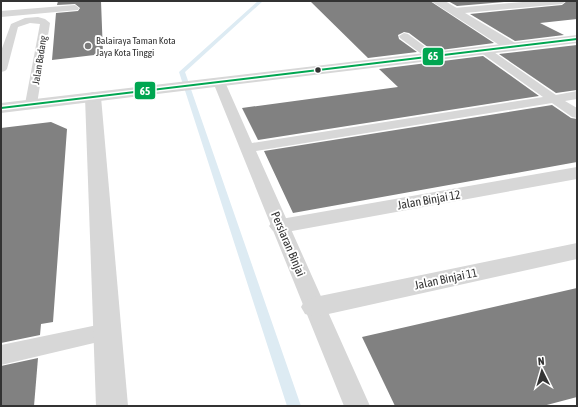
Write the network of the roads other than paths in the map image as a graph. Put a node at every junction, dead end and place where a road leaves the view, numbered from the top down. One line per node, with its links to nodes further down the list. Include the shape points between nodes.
1 (437, 1): 4 (street)
2 (562, 1): 4 (lane)
3 (75, 8): 5 (lane)
4 (454, 11): 8 (street)
5 (1, 14)
6 (404, 36): 10 (lane)
7 (577, 39): 8 (street)
8 (512, 47): 9 (street)
9 (484, 50): 10 (street); 15 (lane)
10 (431, 56): 12 (street)
11 (1, 69): 16 (lane, Jalan Badang, via 14,26 19,22 32,20 41,20 45,23)
12 (214, 82): 14 (street); 19 (lane, Persiaran Binjai)
13 (577, 95): 15 (lane)
14 (93, 97): 16 (street); 24 (street)
15 (554, 99): 18 (lane); 19 (lane)
16 (31, 104): 17 (street)
17 (1, 108)
18 (577, 114)
19 (248, 148): 21 (lane, Persiaran Binjai)
20 (577, 173): 21 (street, Jalan Binjai 12)
21 (281, 226): 23 (lane, Persiaran Binjai)
22 (577, 251): 23 (street, Jalan Binjai 11)
23 (315, 307): 27 (lane, Persiaran Binjai)
24 (107, 332): 25 (lane); 26 (street)
25 (1, 355)
26 (112, 406)
27 (357, 406)

